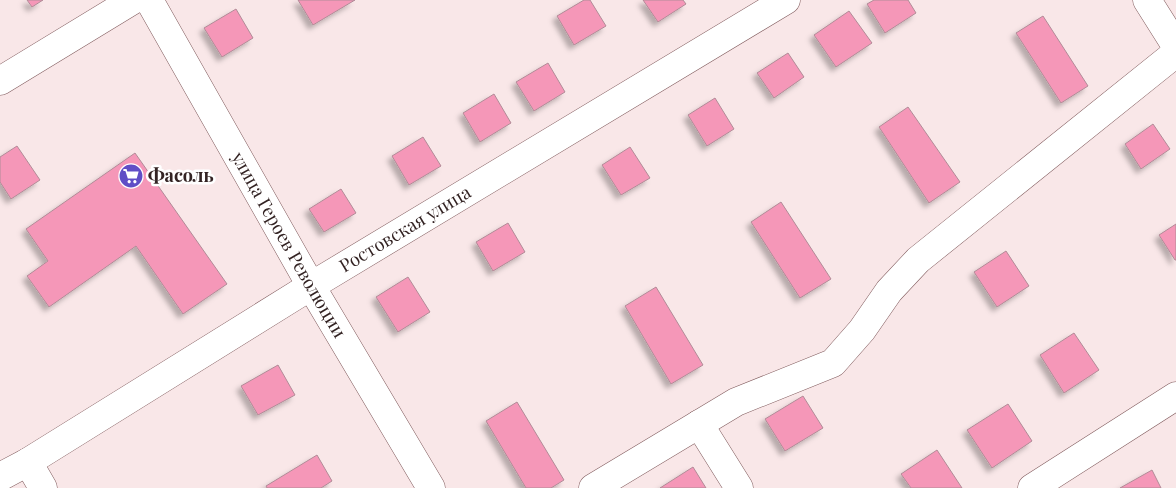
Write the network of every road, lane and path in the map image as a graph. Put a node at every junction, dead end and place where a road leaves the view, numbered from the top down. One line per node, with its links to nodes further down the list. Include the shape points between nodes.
1 (133, 0): 7 (street)
2 (149, 0): 8 (street, улица Героев Революции)
3 (786, 0): 8 (street, Ростовская улица)
4 (1147, 0): 5 (street)
5 (1176, 46)
6 (1176, 53): 10 (street, via 918,260 889,291 862,330 834,362 736,402)
7 (0, 81)
8 (311, 286): 11 (street, Ростовская улица); 14 (street, улица Героев Революции)
9 (1176, 396): 17 (street)
10 (699, 424): 15 (street); 16 (street)
11 (28, 462): 12 (street, Ростовская улица); 13 (street)
12 (0, 477)
13 (43, 488)
14 (432, 488)
15 (593, 488)
16 (739, 488)
17 (1032, 488)

